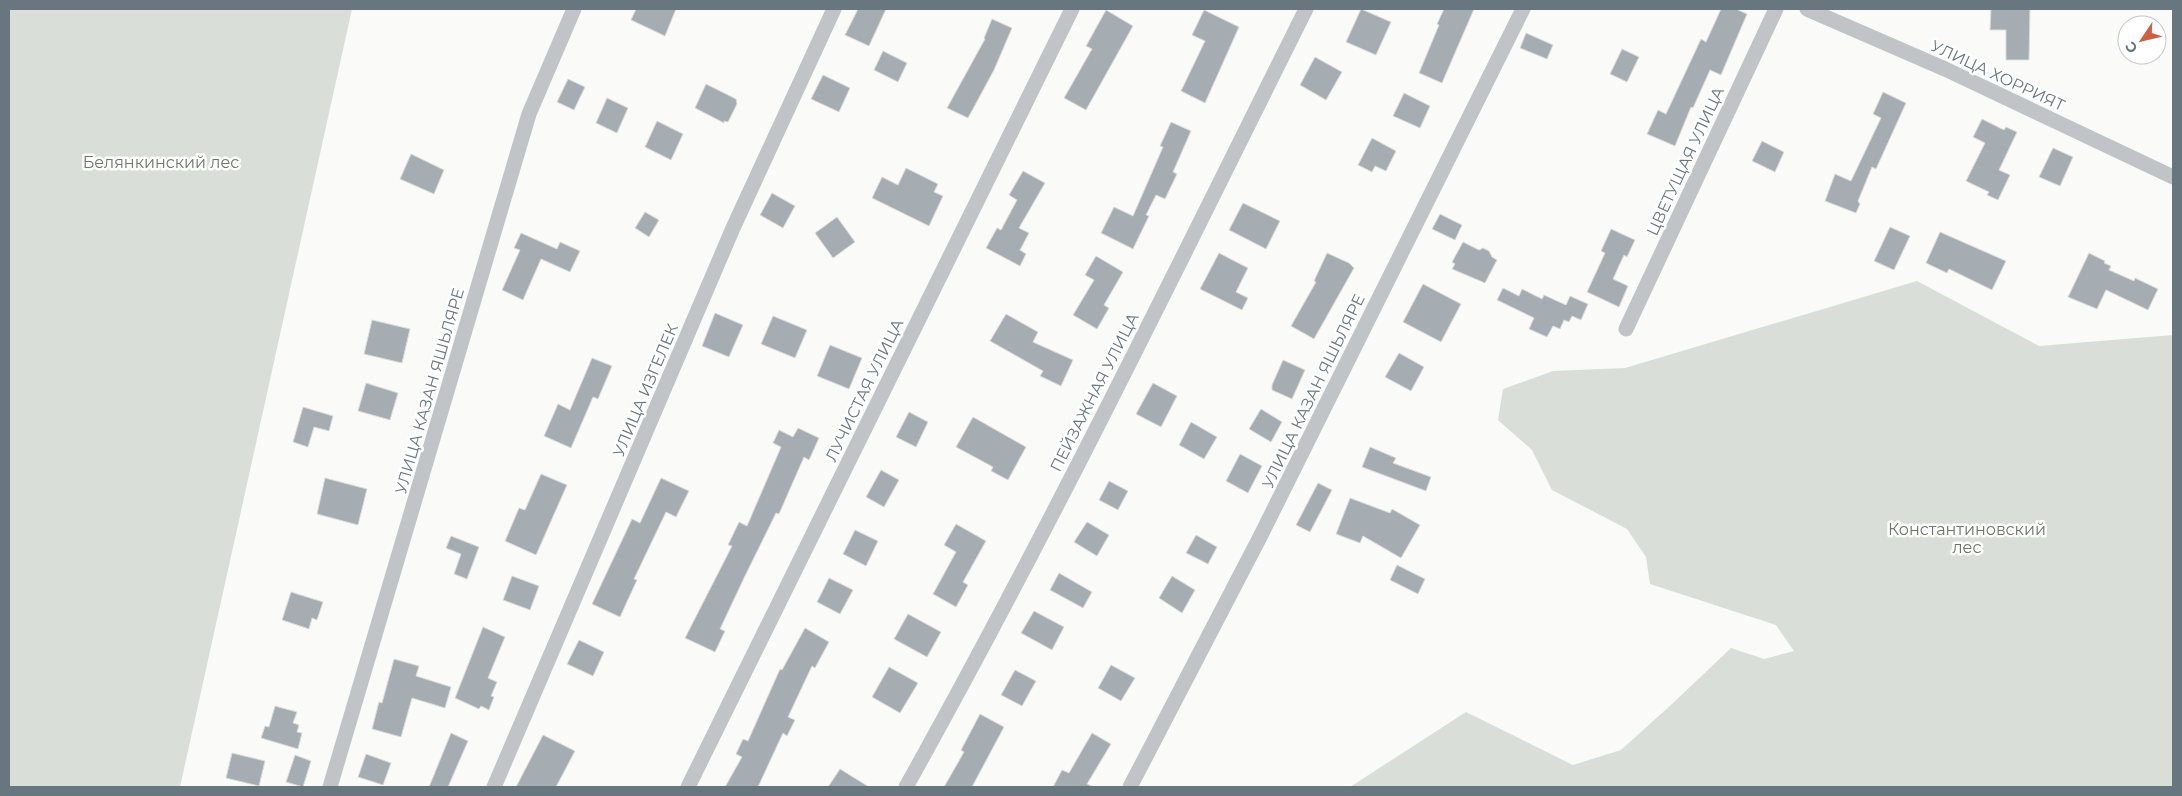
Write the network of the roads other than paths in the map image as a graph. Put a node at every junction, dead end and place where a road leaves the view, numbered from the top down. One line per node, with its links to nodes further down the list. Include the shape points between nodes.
1 (574, 9): 10 (street, УЛИЦА КАЗАН ЯШЬЛЯРЕ, via 528,114)
2 (834, 9): 11 (street, УЛИЦА ИЗГЕЛЕК, via 733,228)
3 (1072, 9): 12 (street, ЛУЧИСТАЯ УЛИЦА)
4 (1306, 9): 13 (street, ПЕЙЗАЖНАЯ УЛИЦА, via 1089,442)
5 (1524, 9): 14 (street, УЛИЦА КАЗАН ЯШЬЛЯРЕ, via 1265,528)
6 (1776, 9): 9 (street, ЦВЕТУЩАЯ УЛИЦА)
7 (1807, 9): 8 (street, УЛИЦА ХОРРИЯТ, via 1944,69)
8 (2173, 177)
9 (1626, 329)
10 (330, 787)
11 (494, 787)
12 (688, 787)
13 (906, 787)
14 (1130, 787)

